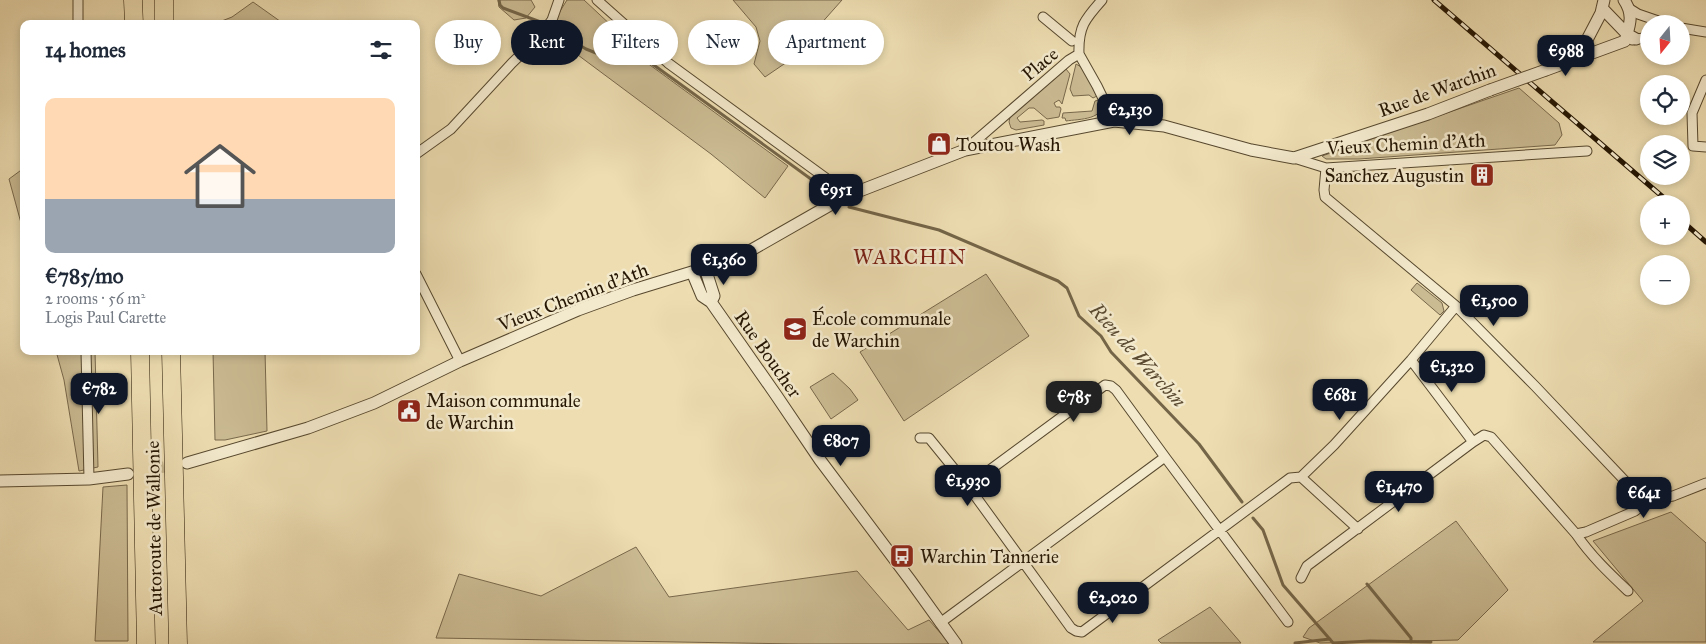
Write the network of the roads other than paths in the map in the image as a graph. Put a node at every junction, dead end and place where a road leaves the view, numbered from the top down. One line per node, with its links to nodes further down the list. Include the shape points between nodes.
1 (78, 0): 11 (street)
2 (133, 0): 12 (highway)
3 (164, 0): 13 (highway)
4 (559, 0): 25 (street, via 552,20 540,36 451,129)
5 (597, 0): 29 (street, via 668,63 827,179)
6 (1102, 0): 19 (street, via 1084,21)
7 (1603, 4): 17 (street); 20 (street)
8 (1627, 4): 9 (street); 17 (street)
9 (1641, 15)
10 (1043, 17): 18 (street)
11 (78, 20)
12 (134, 20)
13 (164, 20)
14 (1690, 31): 15 (street)
15 (1706, 32)
16 (1640, 37): 17 (street, Rue de Warchin)
17 (1630, 38): 20 (street, Rue de Warchin)
18 (1072, 41)
19 (1079, 54): 22 (street, Place); 24 (street, Place)
20 (1577, 59): 27 (street, Rue de Warchin, bridge, via 1428,114)
21 (1706, 80): 23 (street, via 1692,113 1693,146)
22 (1114, 121): 24 (street, Vieux Chemin d'Ath); 27 (street, Vieux Chemin d'Ath, via 1164,126 1251,150)
23 (1706, 147)
24 (964, 150): 29 (street, Vieux Chemin d'Ath)
25 (420, 151)
26 (1587, 151): 28 (street, Vieux Chemin d'Ath)
27 (1294, 158): 28 (street, Vieux Chemin d'Ath)
28 (1326, 168): 34 (street, via 1325,197)
29 (844, 197): 30 (street, Vieux Chemin d'Ath, via 746,253)
30 (705, 268): 31 (street, Vieux Chemin d'Ath); 33 (street, Rue Boucher, via 714,296)
31 (692, 272): 33 (street, Rue Boucher, via 702,296); 39 (street, Vieux Chemin d'Ath, via 578,310)
32 (420, 282): 39 (street)
33 (711, 302): 57 (street, Rue Boucher, via 820,460)
34 (1456, 306): 38 (street); 50 (street, via 1626,482)
35 (86, 355): 46 (street)
36 (140, 355): 60 (highway, Autoroute de Wallonie)
37 (171, 355): 59 (highway, Autoroute de Wallonie)
38 (1411, 360): 41 (street); 45 (street)
39 (460, 361): 43 (street, Vieux Chemin d'Ath, via 374,403 308,428)
40 (920, 438): 49 (street, via 929,438)
41 (1473, 442): 51 (street); 53 (street, via 1484,435 1490,436)
42 (1165, 457): 49 (street, via 1116,390 1105,385); 52 (street); 54 (street)
43 (187, 463)
44 (128, 474): 46 (street)
45 (1301, 477): 51 (street); 52 (street, via 1290,478)
46 (89, 479): 47 (street)
47 (0, 481)
48 (1706, 483): 50 (street, via 1673,496)
49 (968, 486): 54 (street)
50 (1649, 500): 53 (street, via 1635,511)
51 (1358, 529): 55 (street, via 1308,566)
52 (1220, 530): 54 (street, via 1082,632 1071,628); 58 (street)
53 (1576, 534): 56 (street, via 1586,549)
54 (1022, 562): 57 (street)
55 (1301, 578)
56 (1628, 591)
57 (940, 622): 61 (street, Rue Boucher)
58 (1288, 622)
59 (177, 638)
60 (145, 639)
61 (956, 644)

